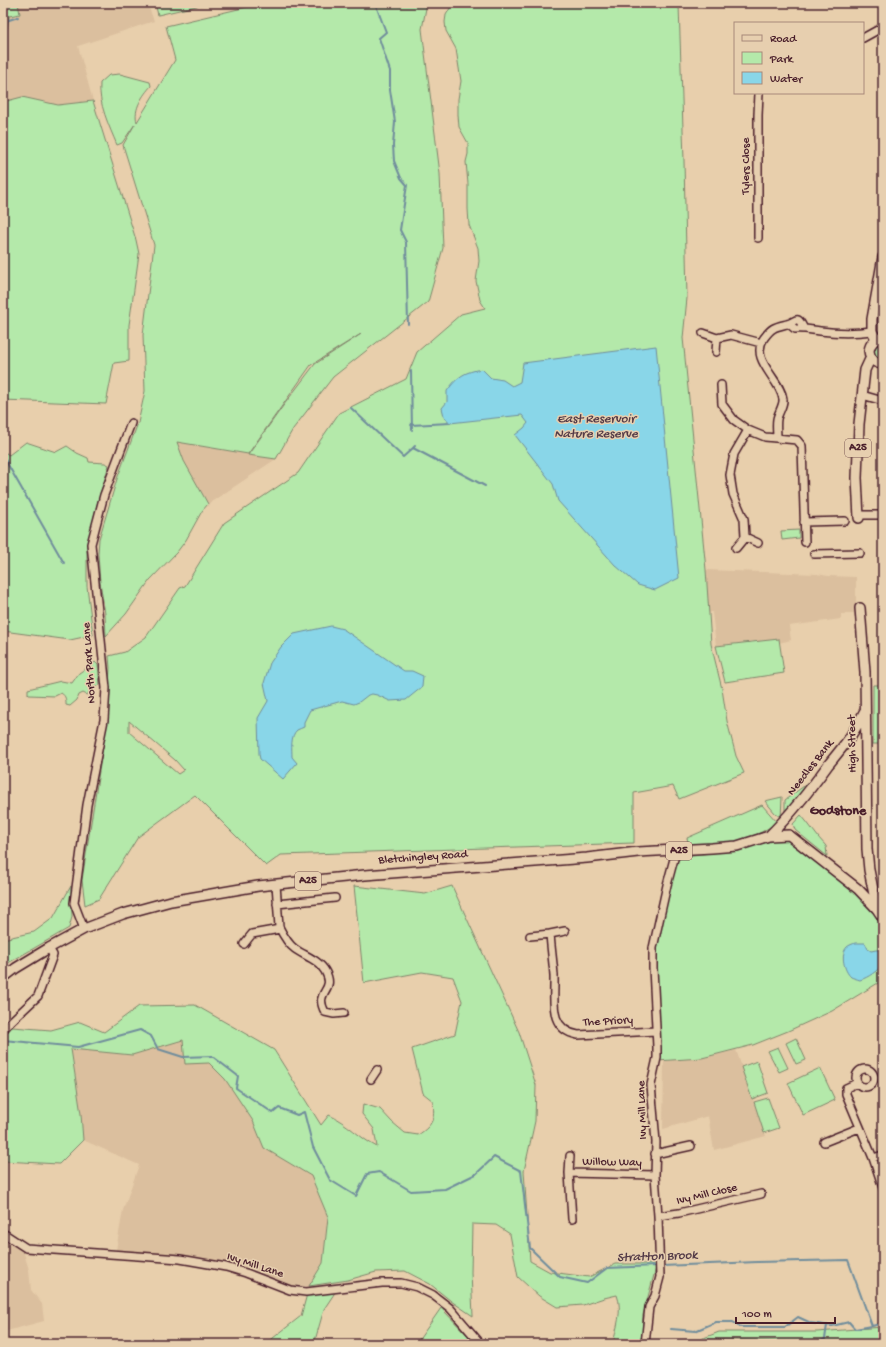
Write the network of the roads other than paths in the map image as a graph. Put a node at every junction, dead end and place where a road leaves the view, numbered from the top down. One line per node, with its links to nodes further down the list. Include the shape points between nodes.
1 (883, 27): 2 (street)
2 (864, 37)
3 (759, 94): 4 (street, Tylers Close)
4 (758, 238)
5 (883, 257): 6 (main road)
6 (883, 260): 7 (main road, via 874,304)
7 (872, 330): 10 (main road); 11 (street, via 821,331 803,328 798,320 794,320 770,329)
8 (704, 333): 9 (street)
9 (717, 338): 11 (street, via 731,335); 12 (street)
10 (880, 339): 13 (main road, via 869,348)
11 (761, 342): 21 (street, via 760,357 780,390 783,400 777,420)
12 (716, 352)
13 (871, 357): 14 (main road, via 876,363); 15 (main road, A25)
14 (881, 364): 15 (main road)
15 (864, 378): 17 (main road, A25)
16 (721, 385): 20 (street, via 722,404 734,420)
17 (862, 395): 18 (street); 23 (main road, A25, via 857,478)
18 (883, 401)
19 (131, 423): 47 (street, North Park Lane, via 104,495 91,544 106,702 87,805 74,903)
20 (748, 430): 21 (street, via 765,437); 26 (street, via 734,454 730,475 733,494 744,519)
21 (777, 438): 25 (street, via 797,440 802,446)
22 (883, 515): 23 (street)
23 (859, 516)
24 (845, 521): 25 (street)
25 (804, 522): 27 (street)
26 (745, 537): 28 (street); 29 (street)
27 (805, 542)
28 (758, 543)
29 (736, 548)
30 (860, 553): 31 (street)
31 (814, 554)
32 (860, 608): 33 (main road, High Street)
33 (865, 709): 34 (main road, Needles Bank); 35 (main road, High Street)
34 (854, 732): 35 (main road); 36 (main road, Needles Bank)
35 (866, 740): 40 (main road, High Street, via 867,849)
36 (790, 814): 37 (main road); 38 (main road, Needles Bank)
37 (789, 835): 38 (main road, A25); 42 (main road)
38 (769, 836): 39 (main road, Bletchingley Road / A25, via 737,846)
39 (675, 851): 41 (main road, Bletchingley Road / A25, via 638,852); 57 (street, Ivy Mill Lane, via 653,948)
40 (871, 880): 42 (main road); 45 (main road, High Street)
41 (276, 884): 44 (street); 47 (main road, Bletchingley Road / A25, via 171,901 123,914)
42 (858, 889): 45 (main road)
43 (335, 898): 44 (street)
44 (277, 904): 48 (street)
45 (877, 909): 46 (main road)
46 (883, 918)
47 (84, 929): 53 (main road, A25)
48 (280, 929): 52 (street, via 252,934); 55 (street, via 294,948 325,971 329,979 329,985 321,997 325,1012)
49 (565, 931): 50 (street)
50 (550, 934): 51 (street); 57 (street, The Priory, via 555,1016 563,1028 578,1035)
51 (530, 936)
52 (244, 944)
53 (49, 948): 54 (main road, A25); 56 (street, via 53,955 38,996)
54 (3, 978)
55 (344, 1013)
56 (3, 1029)
57 (656, 1031): 64 (street, Ivy Mill Lane, via 657,1058 650,1085)
58 (377, 1070): 59 (street)
59 (371, 1079)
60 (857, 1083): 61 (street, via 846,1088 846,1094)
61 (859, 1128): 62 (street); 67 (street)
62 (824, 1142)
63 (691, 1146): 64 (street)
64 (655, 1154): 69 (street, Ivy Mill Lane)
65 (883, 1155): 67 (street)
66 (570, 1156): 68 (street, Willow Way)
67 (874, 1158): 70 (street)
68 (569, 1173): 69 (street, Willow Way); 73 (street, Willow Way)
69 (655, 1175): 72 (street, Ivy Mill Lane)
70 (883, 1188)
71 (761, 1194): 72 (street, Ivy Mill Close)
72 (658, 1216): 76 (street, Ivy Mill Lane, via 660,1266 655,1296 649,1307)
73 (572, 1219)
74 (3, 1233): 75 (street, Ivy Mill Lane, via 26,1248 180,1259 226,1267 290,1290 306,1292 382,1282 401,1283 433,1295 450,1308)
75 (481, 1344)
76 (645, 1344)

